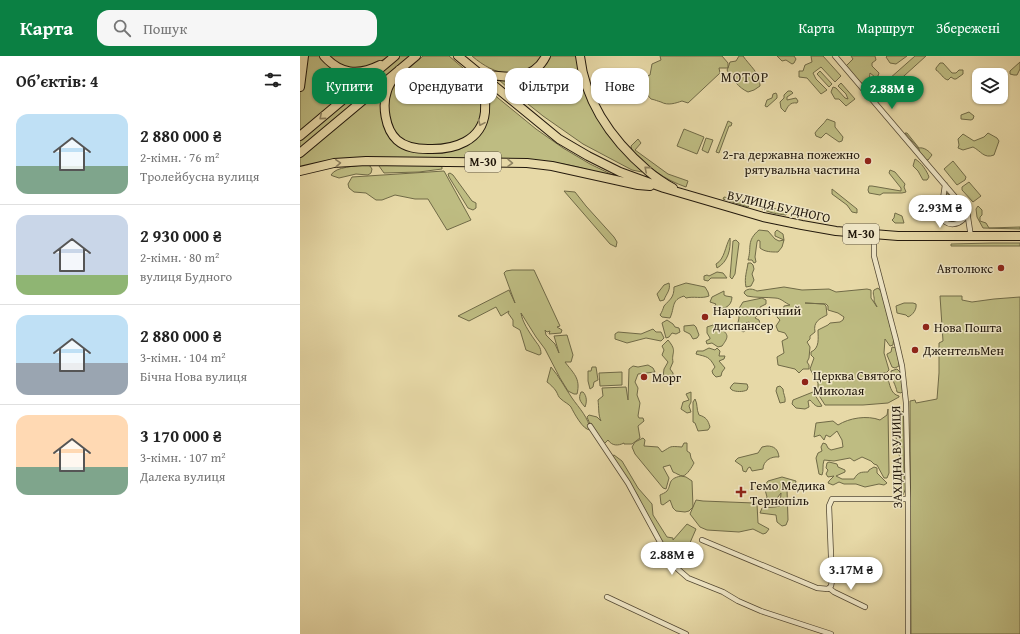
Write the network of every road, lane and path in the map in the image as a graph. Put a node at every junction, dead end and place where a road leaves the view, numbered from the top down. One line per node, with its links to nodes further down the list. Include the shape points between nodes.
1 (304, 56): 14 (highway)
2 (324, 56): 8 (highway, via 338,68 348,72 374,68)
3 (416, 56): 9 (highway)
4 (458, 56): 10 (highway, М-30)
5 (546, 56): 12 (highway, via 533,70 519,76)
6 (580, 56): 22 (highway, one-way to 6, via 648,171 617,140 593,103 585,83)
7 (834, 56): 20 (street)
8 (393, 58): 17 (highway, one-way to 17)
9 (401, 68)
10 (472, 68)
11 (395, 73): 18 (highway)
12 (497, 75)
13 (395, 76): 16 (highway, one-way to 13, via 484,118 480,128 463,144 438,150 413,148 397,140 387,121 386,91)
14 (300, 87)
15 (497, 88): 21 (highway, М-30, via 559,139 620,172)
16 (484, 104)
17 (300, 136)
18 (300, 153)
19 (300, 171): 21 (highway, М-30, one-way to 21, via 334,163 366,161 526,163)
20 (945, 185): 23 (street); 23 (street, via 941,218 948,224 955,225 966,217)
21 (664, 188): 22 (highway, М-30)
22 (678, 192): 24 (highway, ВУЛИЦЯ БУДНОГО / М-30, via 788,223)
23 (967, 211): 26 (street)
24 (874, 235): 26 (highway, ВУЛИЦЯ БУДНОГО / М-30); 28 (street, ЗАХІДНА ВУЛИЦЯ, via 874,256 902,366)
25 (1020, 236): 26 (highway, ВУЛИЦЯ БУДНОГО / М-30)
26 (971, 237)
27 (590, 426): 34 (street, via 628,483 672,564 680,573 761,611)
28 (908, 499): 30 (street, via 832,499 829,506 832,581); 35 (street, ЗАХІДНА ВУЛИЦЯ)
29 (702, 540): 30 (street, via 817,588)
30 (829, 588): 32 (street)
31 (607, 597): 33 (street)
32 (865, 607)
33 (686, 634)
34 (831, 634)
35 (908, 634)

